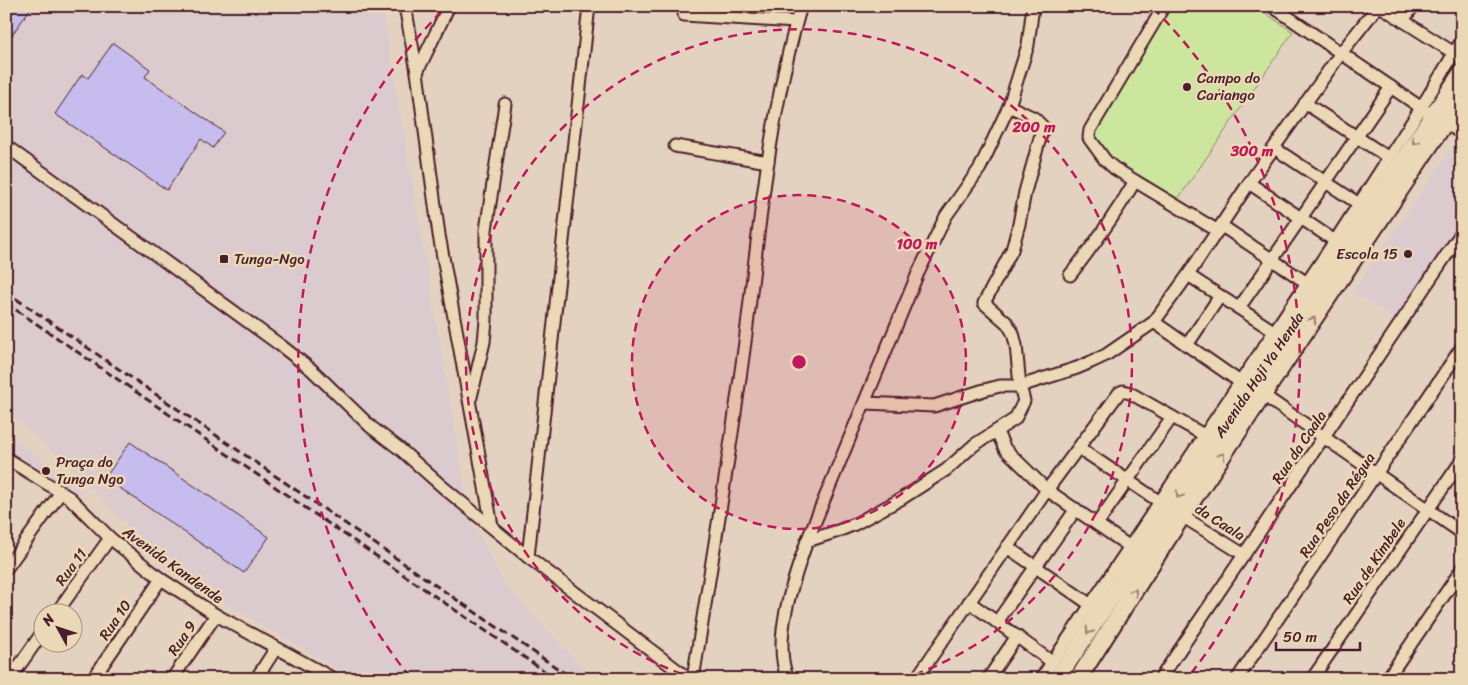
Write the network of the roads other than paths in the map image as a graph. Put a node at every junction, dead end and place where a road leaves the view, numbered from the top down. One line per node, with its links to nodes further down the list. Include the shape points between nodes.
1 (406, 6): 17 (street)
2 (449, 6): 17 (street)
3 (589, 6): 78 (street)
4 (801, 6): 13 (street)
5 (1033, 6): 23 (street, via 1028,45)
6 (1164, 6): 32 (street, via 1088,138 1105,160)
7 (1272, 6): 10 (street)
8 (1379, 6): 12 (street); 15 (street)
9 (1412, 6): 12 (street)
10 (1286, 10): 15 (street)
11 (684, 15): 13 (street)
12 (1403, 21): 16 (street)
13 (796, 22): 31 (street)
14 (1462, 40): 16 (street)
15 (1341, 53): 19 (street); 21 (street)
16 (1454, 53): 24 (street)
17 (417, 72): 53 (street, via 439,235)
18 (1462, 72): 24 (main road, Avenida Hoji Ya Henda)
19 (1391, 87): 24 (street); 26 (street)
20 (1462, 97): 24 (main road, Avenida Hoji Ya Henda)
21 (1305, 103): 26 (street); 29 (street)
22 (505, 104): 53 (street, via 486,230 484,342)
23 (1009, 106): 51 (street, via 1034,118 1043,127 1012,250 984,303 1007,323 1013,333); 54 (street, via 980,168 953,204 932,242)
24 (1433, 115): 25 (street); 30 (street); 52 (main road, Avenida Hoji Ya Henda, one-way to 24); 76 (main road, Avenida Hoji Ya Henda, one-way to 76)
25 (1462, 134)
26 (1356, 138): 30 (street); 33 (street)
27 (6, 146): 71 (street, via 299,360 371,427)
28 (675, 146): 31 (street)
29 (1274, 148): 33 (street); 34 (street)
30 (1389, 158): 35 (street)
31 (768, 162): 100 (street, via 738,394)
32 (1135, 181): 37 (street); 41 (street)
33 (1325, 182): 35 (street); 36 (street)
34 (1249, 184): 36 (street); 37 (street)
35 (1359, 204): 39 (street)
36 (1301, 218): 39 (street); 40 (street)
37 (1220, 228): 40 (street); 42 (street)
38 (1462, 232): 58 (street, Rua da Caala)
39 (1336, 241): 43 (street)
40 (1272, 259): 43 (street); 45 (street)
41 (1070, 275)
42 (1188, 275): 44 (street); 46 (street)
43 (1307, 283): 47 (street)
44 (1220, 296): 45 (street); 48 (street)
45 (1239, 308): 47 (street)
46 (1154, 322): 48 (street); 51 (street, via 1106,355)
47 (1275, 332): 50 (street)
48 (1187, 344): 50 (street)
49 (1462, 347): 62 (street, Rua Peso da Régua)
50 (1240, 382): 57 (street)
51 (1020, 386): 54 (street, via 1000,386 934,406); 56 (street, via 1024,401 1018,414)
52 (1263, 395): 58 (street); 69 (main road, Avenida Hoji Ya Henda, one-way to 52)
53 (470, 398): 71 (street)
54 (865, 402): 74 (street)
55 (1172, 417): 57 (street); 59 (street, via 1130,393 1121,392); 63 (street)
56 (997, 432): 64 (street, via 1005,449); 74 (street, via 974,445 946,470 902,499 838,532)
57 (1204, 436): 66 (street)
58 (1323, 438): 62 (street); 77 (street, Rua da Caala)
59 (1079, 448): 63 (street); 64 (street)
60 (6, 458): 65 (street, Avenida Kandende)
61 (1462, 460): 68 (street, Rua de Kimbele)
62 (1376, 475): 68 (street); 106 (street, Rua Peso da Régua)
63 (1127, 480): 66 (street); 70 (street)
64 (1047, 490): 67 (street); 75 (street)
65 (62, 492): 73 (street, Avenida Kandende); 80 (street)
66 (1160, 502): 76 (street)
67 (1076, 509): 70 (street); 79 (street)
68 (1427, 510): 72 (street); 107 (street, Rua de Kimbele)
69 (1182, 516): 77 (street, da Caala); 93 (main road, Avenida Hoji Ya Henda, one-way to 69)
70 (1097, 524): 76 (street)
71 (492, 526): 78 (street)
72 (1462, 533)
73 (110, 538): 82 (street, Avenida Kandende); 83 (street, Rua 11)
74 (807, 541): 101 (street, via 787,603 782,644)
75 (1007, 547): 79 (street); 84 (street)
76 (1135, 550): 85 (street); 104 (main road, Avenida Hoji Ya Henda, one-way to 104)
77 (1243, 554): 105 (street, Rua da Caala)
78 (528, 557): 99 (street)
79 (1036, 566): 85 (street); 87 (street)
80 (6, 569)
81 (1462, 569): 108 (street)
82 (161, 579): 86 (street, Avenida Kandende); 95 (street, Rua 10)
83 (64, 602)
84 (969, 602): 87 (street); 92 (street)
85 (1091, 605): 91 (street)
86 (216, 615): 90 (street, Avenida Kandende); 96 (street, Rua 9)
87 (997, 622): 88 (street)
88 (1017, 636): 91 (street); 102 (street)
89 (32, 647): 94 (street)
90 (276, 648): 97 (street); 98 (street, Avenida Kandende)
91 (1052, 662): 103 (street)
92 (920, 677)
93 (1080, 678)
94 (10, 679)
95 (93, 679)
96 (172, 679)
97 (256, 679)
98 (333, 679)
99 (689, 679)
100 (693, 679)
101 (788, 679)
102 (988, 679)
103 (1041, 679)
104 (1057, 679)
105 (1160, 679)
106 (1236, 679)
107 (1312, 679)
108 (1388, 679)

